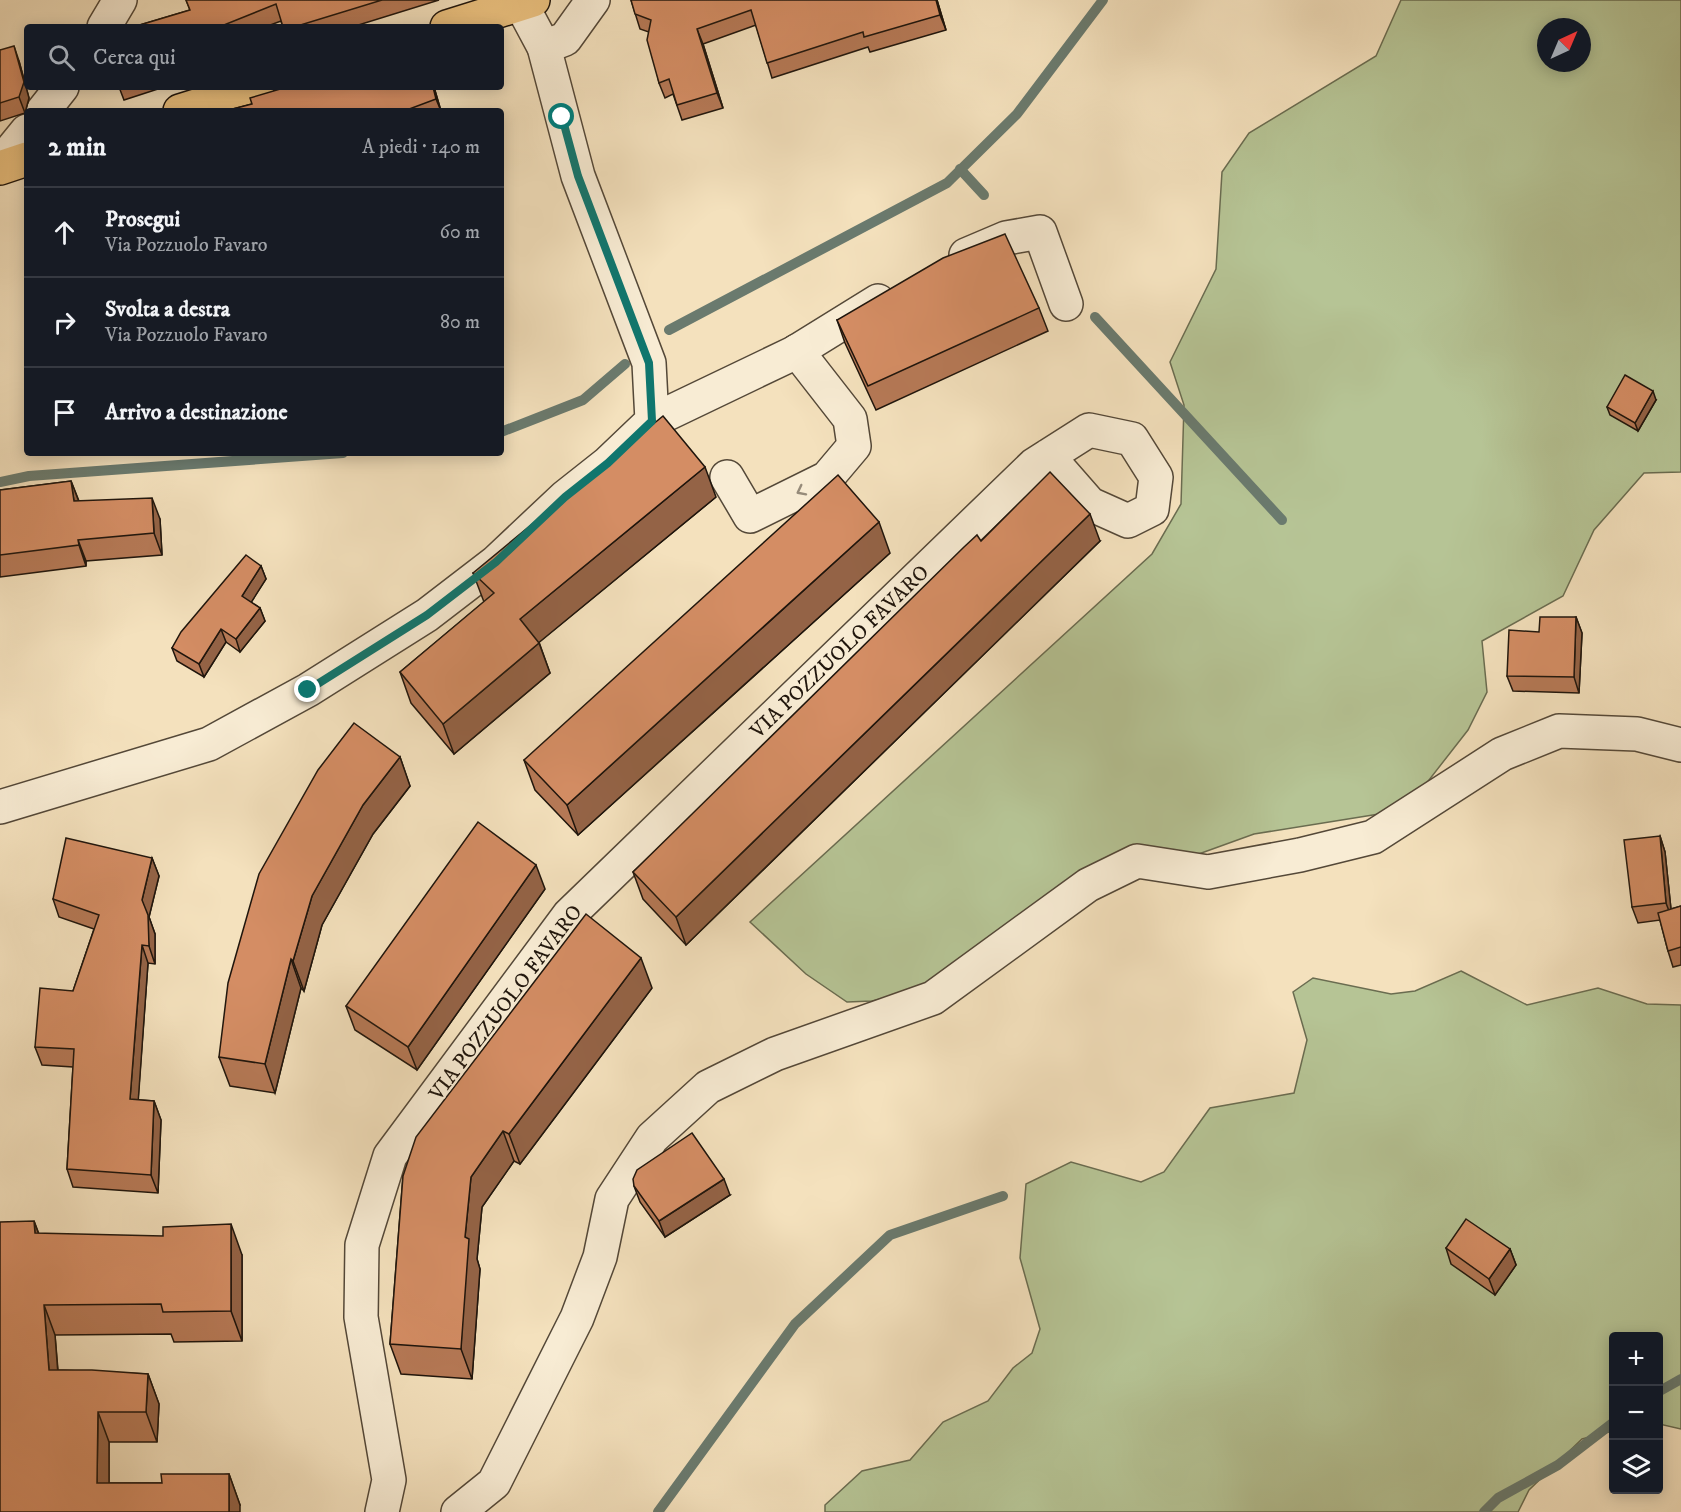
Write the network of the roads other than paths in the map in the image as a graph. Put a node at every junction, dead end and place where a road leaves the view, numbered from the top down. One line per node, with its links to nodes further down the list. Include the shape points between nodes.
1 (120, 0): 4 (street)
2 (593, 0): 6 (street, via 565,39)
3 (527, 2): 5 (main road); 6 (street)
4 (106, 24)
5 (457, 24)
6 (544, 47): 18 (street, via 578,176 649,363)
7 (60, 90): 9 (street)
8 (246, 90): 10 (main road)
9 (46, 108)
10 (190, 108)
11 (24, 135): 13 (street)
12 (24, 160): 13 (main road)
13 (0, 166)
14 (934, 269): 16 (street, via 1006,238 1040,232)
15 (904, 287): 17 (street)
16 (1066, 304)
17 (797, 351): 18 (street); 20 (street, one-way to 20, via 849,419 854,446 826,478 750,516)
18 (652, 421): 22 (street, via 496,562 427,615 308,690 209,744)
19 (1048, 456): 23 (street, VIA POZZUOLO FAVARO, via 1034,465 569,915 390,1156 362,1245 361,1317 389,1480)
20 (727, 477)
21 (1681, 745): 24 (street, via 1637,734 1559,732 1502,754 1373,837 1208,872 1137,861 1088,885 933,998 775,1054 708,1087 652,1138 612,1199 600,1257 577,1318 494,1483)
22 (0, 807)
23 (382, 1512)
24 (458, 1512)

